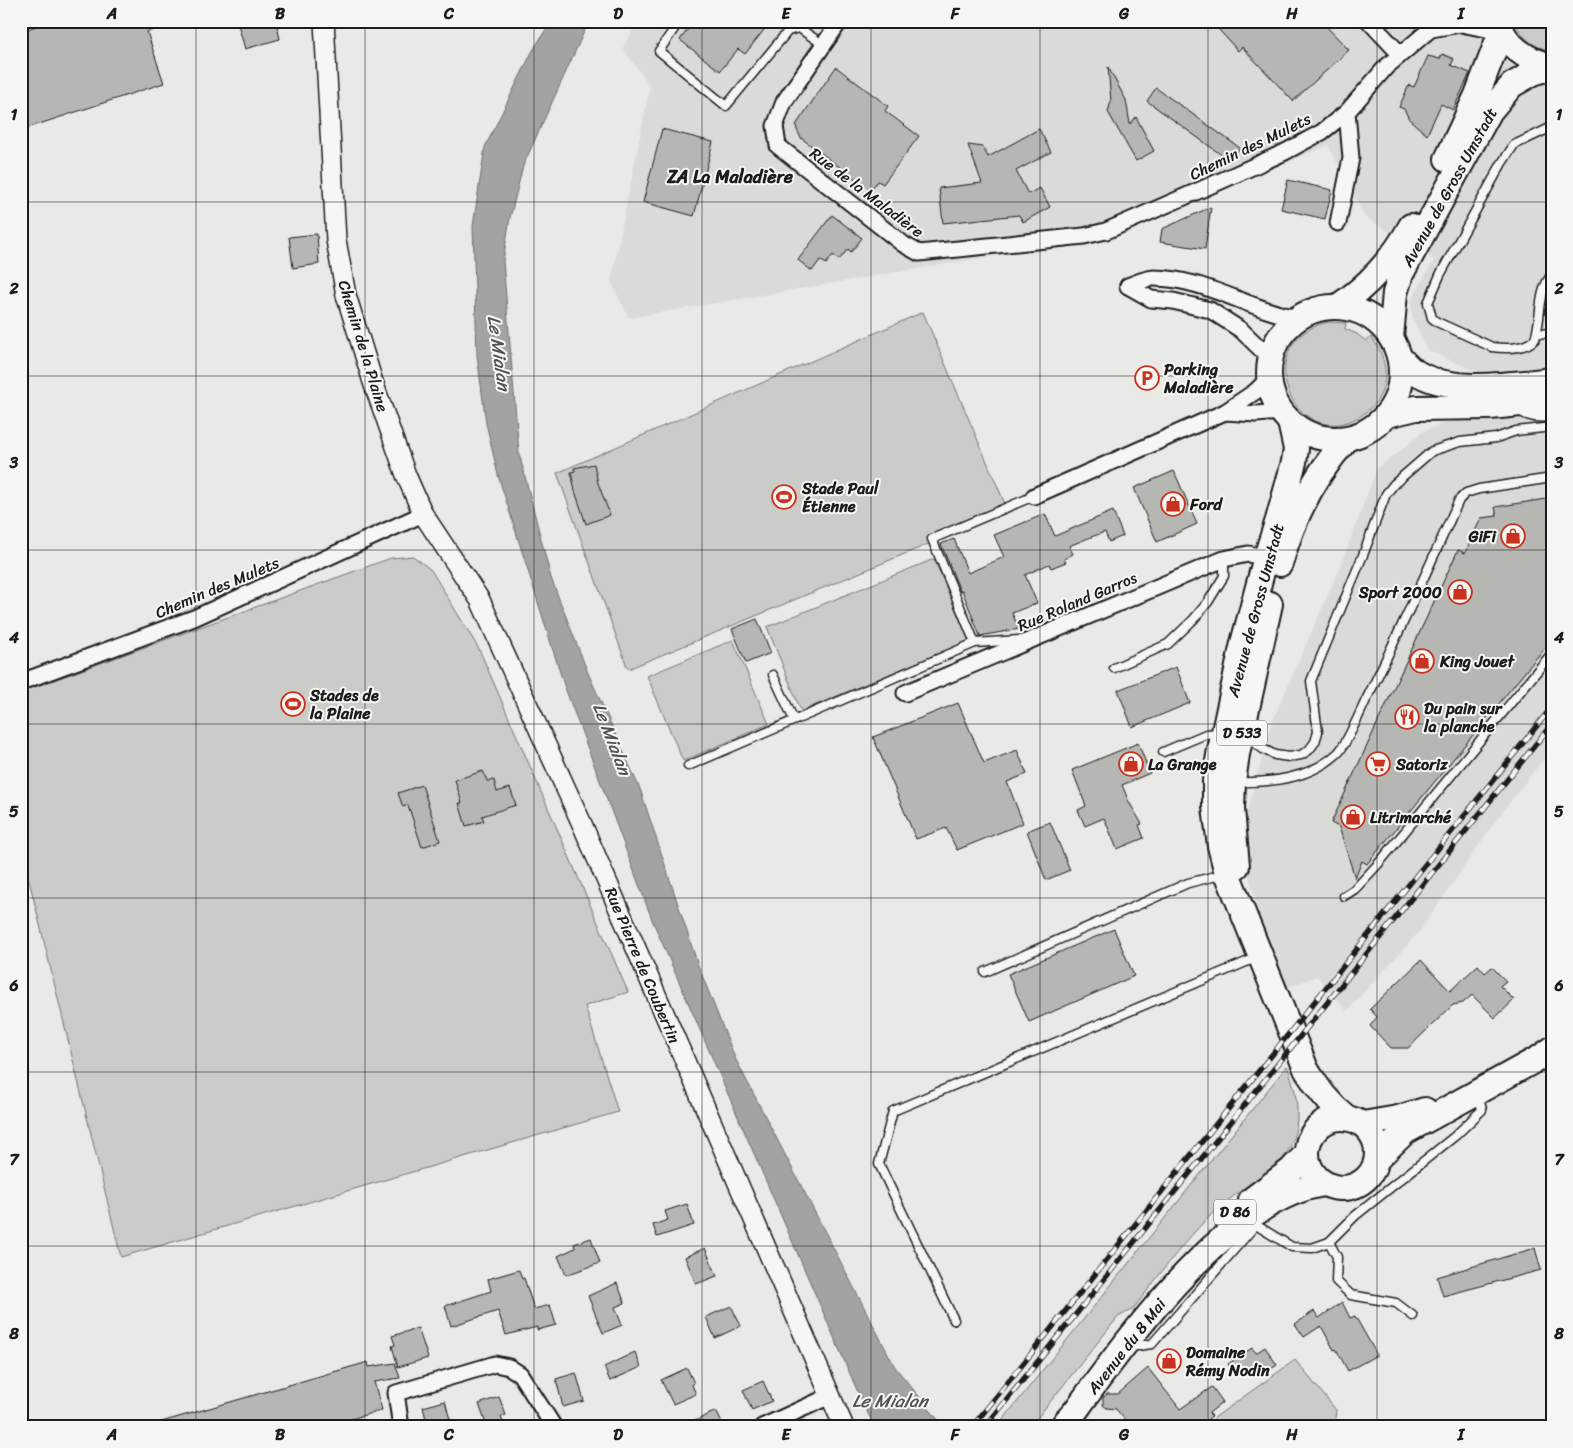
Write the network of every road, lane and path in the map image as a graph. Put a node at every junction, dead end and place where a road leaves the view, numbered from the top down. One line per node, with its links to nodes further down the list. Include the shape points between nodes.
1 (324, 21): 32 (street, Chemin de la Plaine, via 336,240 346,295 373,382)
2 (840, 21): 7 (street, Rue de la Maladière)
3 (1369, 21): 8 (street)
4 (1435, 25): 5 (street, Chemin des Mulets); 8 (street, Chemin des Mulets)
5 (1499, 27): 9 (main road, via 1523,56); 15 (main road, Avenue de Gross Umstadt, via 1477,95 1407,234 1366,283)
6 (674, 29): 7 (lane, via 658,51 726,106 788,31 799,28)
7 (824, 45): 13 (street, Rue de la Maladière, via 784,102 774,126 778,146 903,244 919,253)
8 (1400, 54): 10 (street, Chemin des Mulets)
9 (1552, 66): 19 (main road, Avenue de Gross Umstadt, via 1512,84 1490,111 1401,274 1395,293)
10 (1347, 112): 12 (street, via 1351,158); 13 (street, Chemin des Mulets, via 1322,132 1285,152 1106,231)
11 (1552, 127): 17 (lane, via 1514,145 1448,260 1428,303 1432,318 1437,322 1492,347 1525,346 1531,343)
12 (1338, 223)
13 (1084, 236)
14 (1552, 274): 17 (lane, via 1543,292)
15 (1337, 307): 16 (main road, via 1317,309); 19 (main road, via 1368,315 1381,325)
16 (1298, 318): 20 (main road, via 1276,342); 20 (street, via 1273,313 1185,281 1152,278 1128,286 1151,299 1210,310 1241,330)
17 (1536, 333): 18 (lane)
18 (1552, 334)
19 (1396, 348): 21 (main road, via 1414,371 1447,384 1463,386); 25 (main road, via 1402,373 1400,388)
20 (1270, 365): 24 (street, via 1266,381); 26 (main road, via 1270,387 1274,400)
21 (1552, 380)
22 (1552, 400): 23 (main road)
23 (1512, 405): 25 (main road, via 1416,408); 27 (lane, via 1524,414)
24 (1225, 412): 26 (street); 31 (street)
25 (1387, 415): 29 (main road, via 1376,426)
26 (1286, 417): 29 (main road, via 1317,438); 33 (main road, Avenue de Gross Umstadt / D 533, via 1296,449)
27 (1552, 417)
28 (1552, 427): 43 (lane, via 1460,442 1432,451 1406,473 1386,494 1311,681 1318,732 1315,742 1301,755 1275,755)
29 (1347, 439): 43 (main road, Avenue de Gross Umstadt / D 533, via 1320,472 1282,558)
30 (1552, 478): 46 (lane, via 1479,489 1466,493 1459,500 1340,752 1306,773 1255,783)
31 (1034, 496): 36 (lane, via 932,539)
32 (423, 514): 40 (street, Chemin des Mulets, via 194,618); 64 (street, Rue Pierre de Coubertin, via 480,600 582,824)
33 (1266, 557): 34 (street, Rue Roland Garros, via 1248,554); 43 (main road, Avenue de Gross Umstadt / D 533, via 1244,643)
34 (1224, 559): 35 (street, Rue Roland Garros); 38 (lane, via 1224,576 1193,620 1168,644)
35 (1030, 640): 36 (lane); 41 (street, Rue Roland Garros)
36 (975, 643): 42 (lane)
37 (1552, 653): 48 (lane, via 1379,863)
38 (1114, 668)
39 (773, 675): 42 (lane)
40 (21, 682)
41 (905, 693)
42 (794, 720): 45 (lane)
43 (1234, 729): 44 (lane, via 1206,734); 46 (main road, Avenue de Gross Umstadt / D 533, via 1237,754)
44 (1164, 752)
45 (688, 766)
46 (1224, 781): 47 (main road, Avenue de Gross Umstadt / D 533, via 1232,810)
47 (1232, 872): 49 (main road, Avenue de Gross Umstadt / D 533); 50 (lane, via 1188,883)
48 (1344, 896)
49 (1257, 950): 52 (main road, Avenue de Gross Umstadt / D 533); 62 (lane, via 893,1111 879,1164)
50 (984, 972)
51 (1552, 1049): 53 (main road)
52 (1306, 1069): 54 (main road, Avenue de Gross Umstadt / D 533, via 1332,1107); 55 (main road, Avenue de Gross Umstadt / D 533)
53 (1478, 1090): 54 (main road, via 1406,1116 1377,1123); 56 (main road, via 1405,1132); 59 (lane, via 1482,1110 1455,1136 1355,1216)
54 (1355, 1121): 55 (main road, via 1332,1119 1325,1122); 56 (main road, via 1375,1139)
55 (1311, 1142): 57 (main road, via 1308,1160 1314,1174); 60 (main road, D 86, via 1291,1170 1212,1232)
56 (1378, 1158): 57 (main road, via 1374,1170 1361,1184 1343,1189)
57 (1324, 1184): 58 (main road, D 86, via 1293,1192)
58 (1251, 1222): 59 (lane, via 1292,1248 1312,1248); 60 (main road, D 86, via 1221,1240); 63 (lane, via 1152,1344)
59 (1329, 1242): 61 (lane, via 1337,1257 1336,1281 1351,1295 1396,1303)
60 (1175, 1284): 63 (main road, Avenue du 8 Mai / D 86)
61 (1414, 1316)
62 (954, 1320)
63 (1123, 1348): 65 (main road, Avenue du 8 Mai / D 86, via 1098,1379)
64 (830, 1396): 68 (street); 69 (street, Rue Pierre de Coubertin)
65 (1076, 1417): 70 (main road, Avenue du 8 Mai / D 86)
66 (401, 1427): 67 (street, via 396,1393 495,1364 509,1366 520,1374)
67 (554, 1427)
68 (762, 1427)
69 (844, 1427)
70 (1062, 1427)

